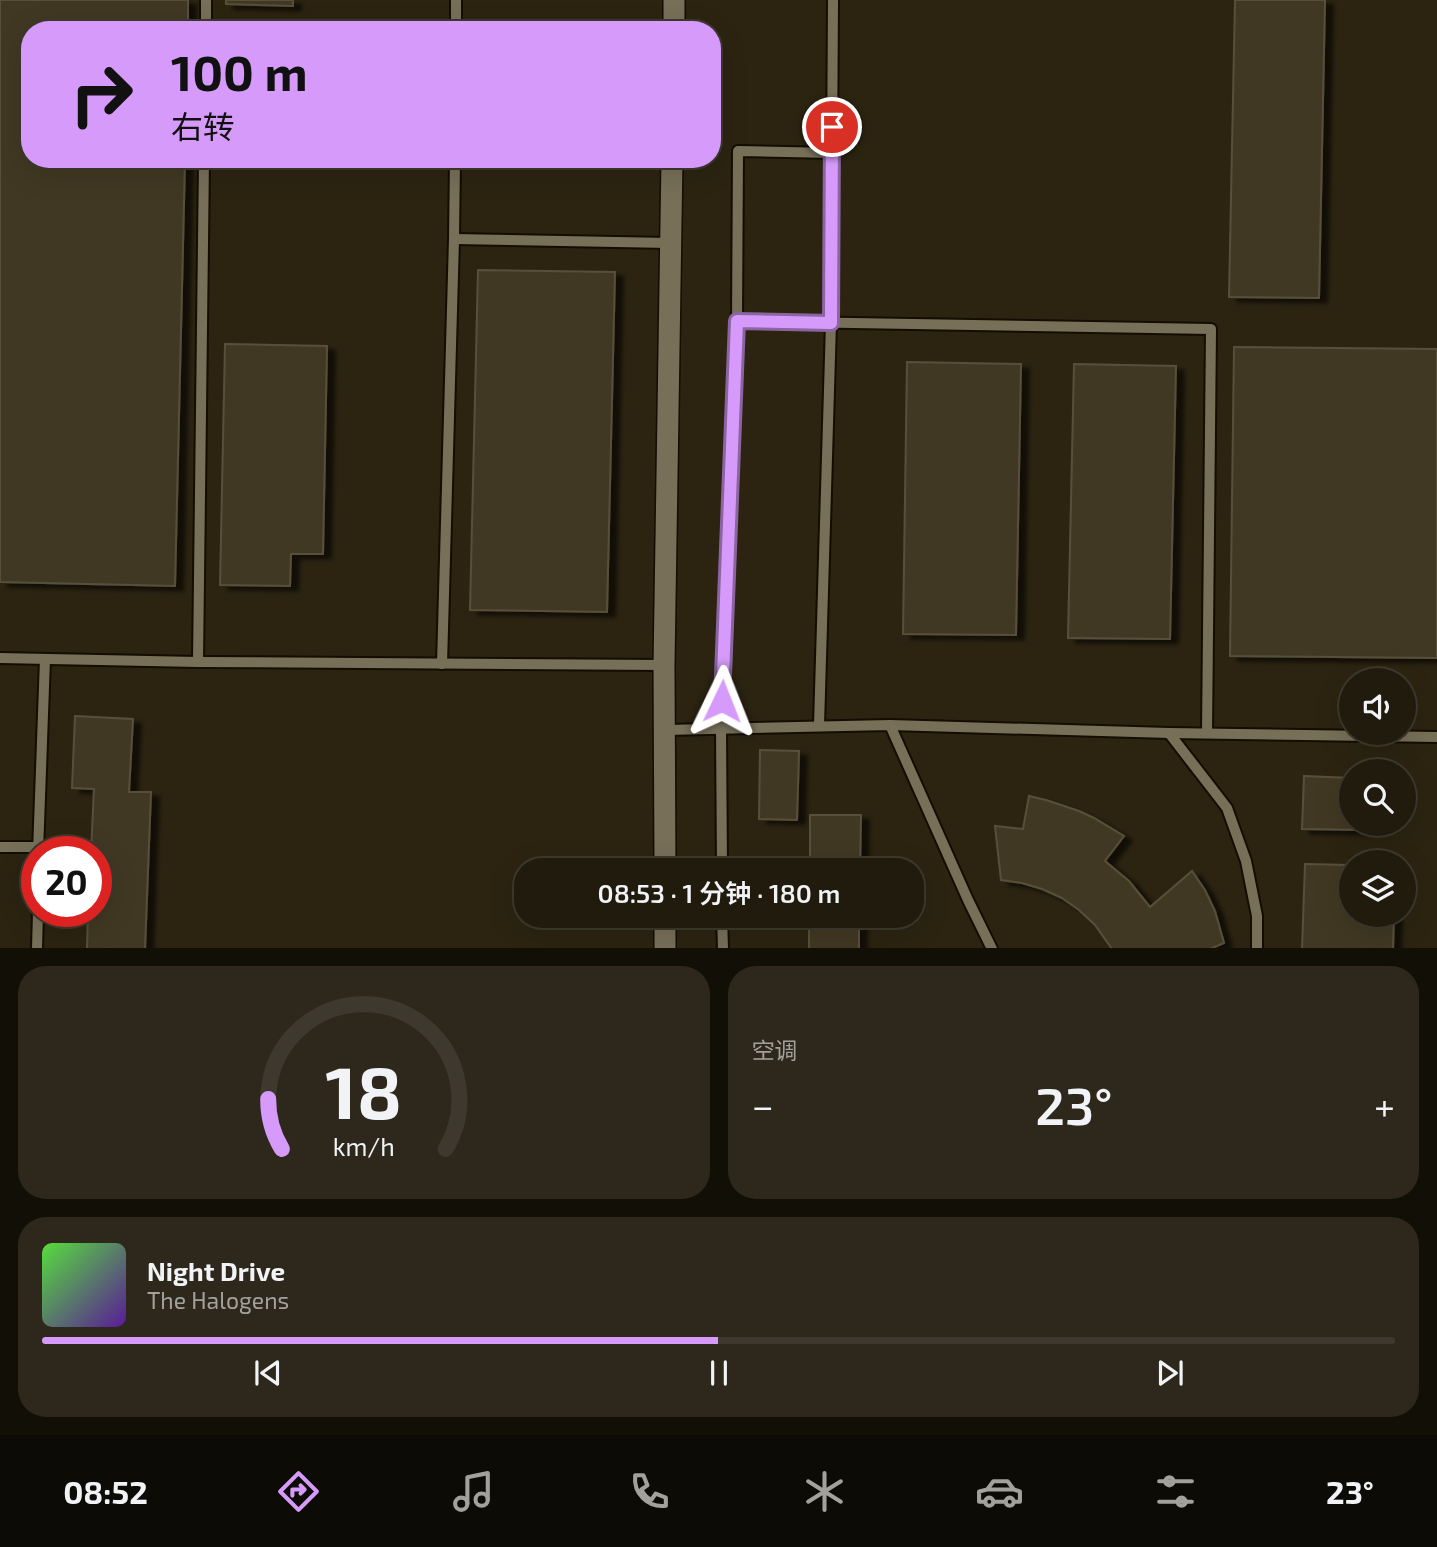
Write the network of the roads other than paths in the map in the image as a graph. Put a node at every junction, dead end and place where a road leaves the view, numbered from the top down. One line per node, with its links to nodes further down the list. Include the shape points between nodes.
1 (206, 0): 5 (lane)
2 (456, 0): 6 (lane)
3 (674, 0): 7 (street)
4 (833, 0): 8 (lane)
5 (206, 21)
6 (456, 21)
7 (674, 21)
8 (832, 153): 14 (lane, via 738,151); 15 (lane)
9 (204, 168): 18 (lane)
10 (455, 168): 12 (lane)
11 (672, 168): 13 (street)
12 (454, 239): 13 (lane); 19 (lane)
13 (670, 243): 20 (street)
14 (737, 321): 15 (lane); 23 (lane)
15 (831, 323): 22 (lane); 26 (lane, via 1211,329)
16 (0, 658): 17 (lane)
17 (45, 659): 18 (lane); 28 (lane)
18 (198, 662): 19 (lane)
19 (442, 664): 20 (lane)
20 (664, 665): 24 (street)
21 (890, 724): 22 (lane); 25 (lane); 39 (lane)
22 (819, 725): 23 (lane)
23 (721, 728): 24 (lane); 32 (lane)
24 (664, 730): 31 (street)
25 (1169, 733): 26 (lane); 40 (lane, via 1227,808 1246,861 1257,916)
26 (1207, 733): 27 (lane)
27 (1437, 737)
28 (39, 836)
29 (0, 846): 30 (lane)
30 (21, 848)
31 (665, 858)
32 (722, 858)
33 (38, 927): 36 (lane)
34 (665, 928): 37 (street)
35 (722, 928): 38 (lane)
36 (37, 948)
37 (665, 948)
38 (723, 948)
39 (992, 948)
40 (1257, 948)

